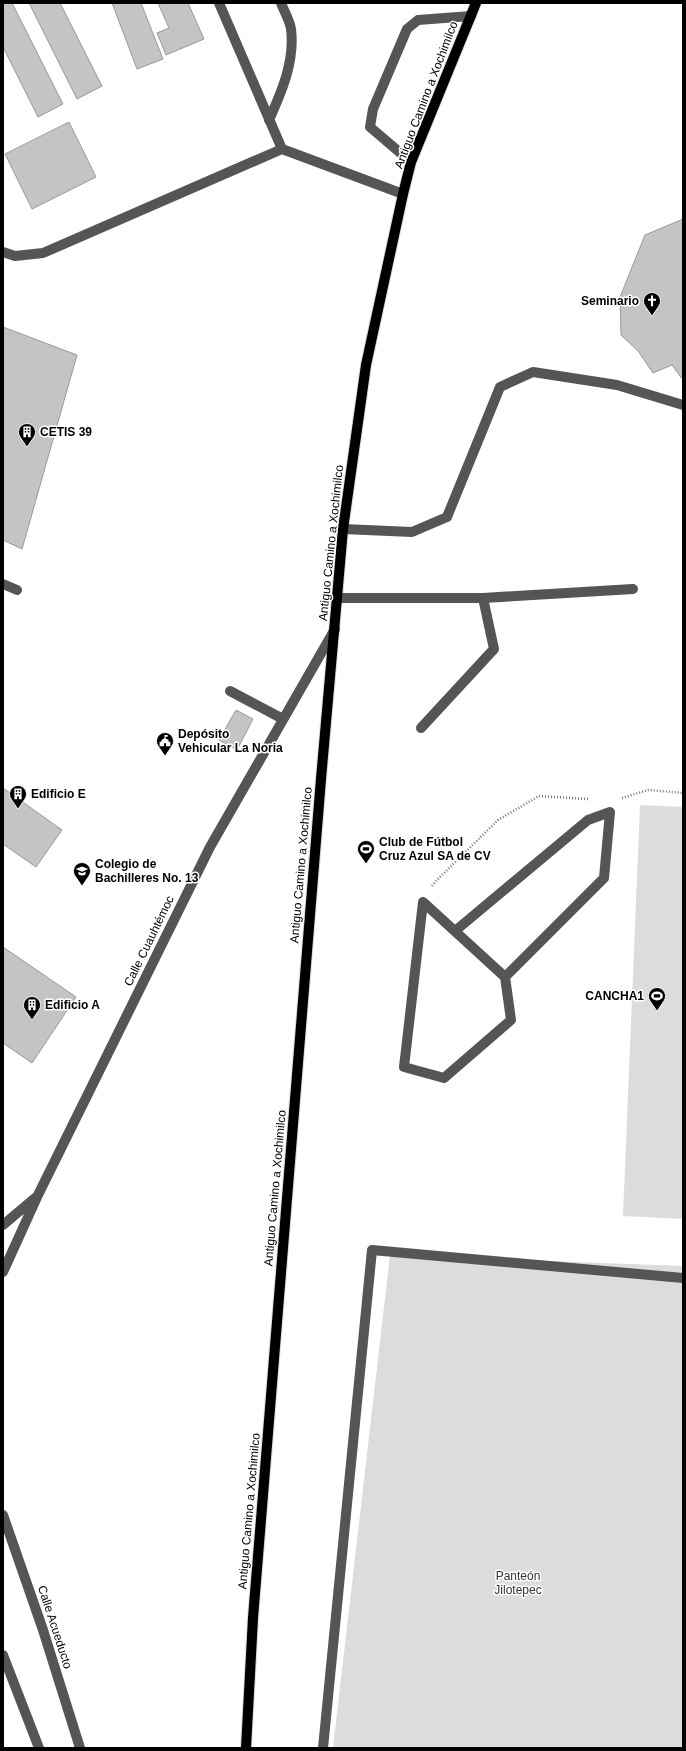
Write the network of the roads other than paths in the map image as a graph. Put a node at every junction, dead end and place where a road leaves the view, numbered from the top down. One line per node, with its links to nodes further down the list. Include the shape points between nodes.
1 (219, 3): 5 (street)
2 (281, 3): 5 (street, via 291,29 290,62 282,90)
3 (476, 3): 4 (main road, Antiguo Camino a Xochimilco)
4 (471, 16): 7 (main road, Antiguo Camino a Xochimilco); 7 (street, via 418,20 407,29 373,109 370,127)
5 (269, 120): 6 (street)
6 (282, 149): 8 (street); 9 (street, via 43,253 15,256)
7 (411, 162): 8 (main road, Antiguo Camino a Xochimilco)
8 (403, 194): 11 (main road, Antiguo Camino a Xochimilco, via 366,365)
9 (3, 252)
10 (683, 405): 11 (street, via 617,385 533,372 500,387 447,517 412,532)
11 (343, 529): 15 (main road, Antiguo Camino a Xochimilco)
12 (3, 584): 14 (street)
13 (633, 589): 16 (street)
14 (17, 590)
15 (338, 598): 16 (street); 17 (main road, Antiguo Camino a Xochimilco)
16 (484, 598): 20 (street, via 494,649)
17 (334, 629): 19 (street, Calle Cuauhtémoc); 31 (main road, Antiguo Camino a Xochimilco, via 253,1618)
18 (230, 691): 19 (street)
19 (283, 719): 23 (street, Calle Cuauhtémoc, via 210,847)
20 (422, 728)
21 (455, 931): 22 (street); 22 (street, via 423,902 404,1067 444,1078 511,1020); 22 (street, via 588,820 610,812 604,878)
22 (505, 976)
23 (38, 1195): 24 (street); 25 (street, Calle Cuauhtémoc)
24 (3, 1225)
25 (3, 1272)
26 (683, 1278): 32 (street, via 372,1250)
27 (3, 1515): 30 (street, Calle Acueducto)
28 (3, 1655): 29 (street)
29 (39, 1748)
30 (80, 1748)
31 (246, 1748)
32 (323, 1748)

